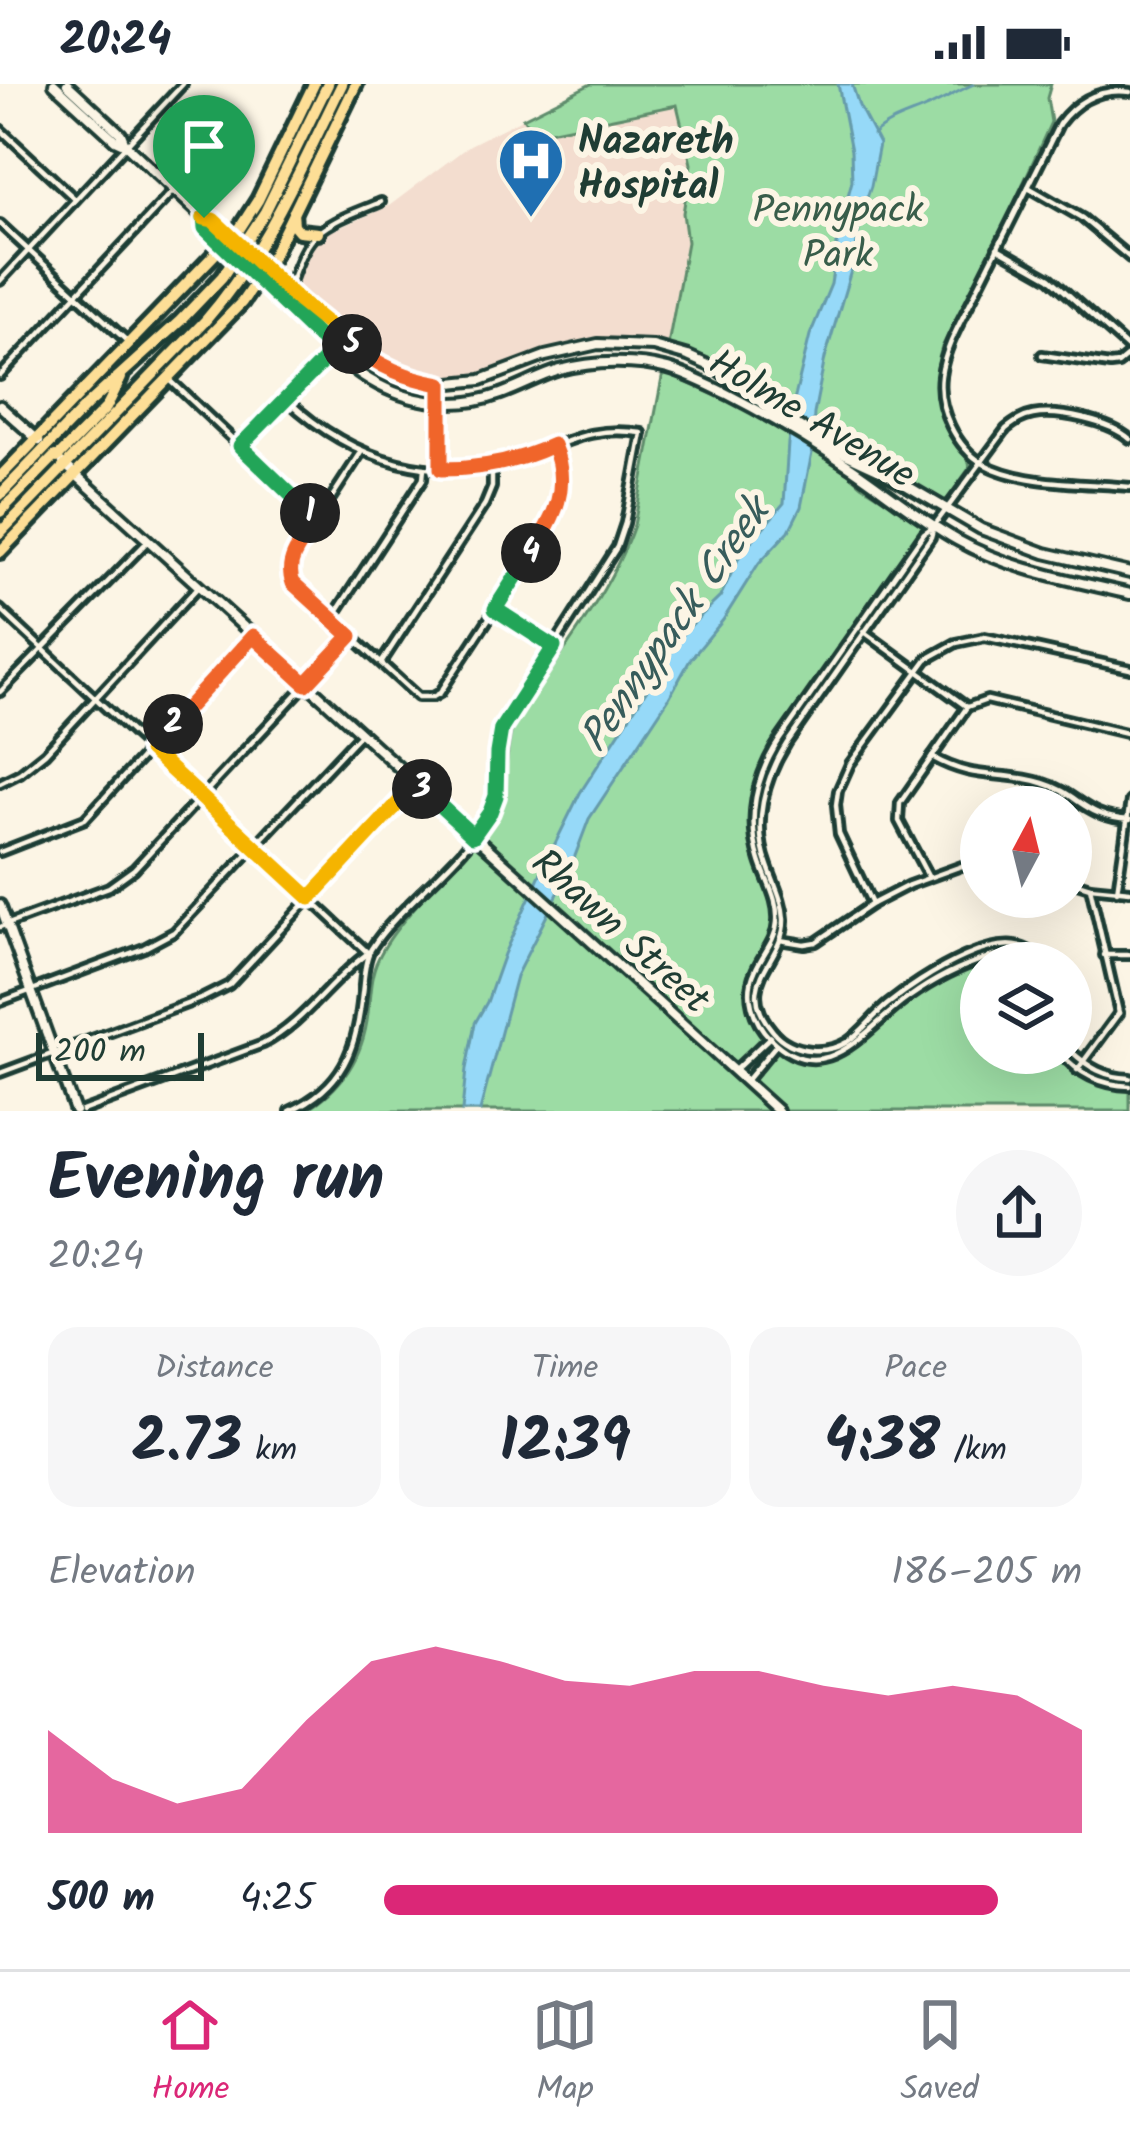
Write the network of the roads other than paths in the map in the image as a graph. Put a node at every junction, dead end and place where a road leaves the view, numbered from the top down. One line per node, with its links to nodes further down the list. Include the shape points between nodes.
1 (54, 84): 11 (main road)
2 (67, 84): 11 (main road)
3 (183, 84): 8 (street)
4 (328, 84): 43 (highway, via 234,261 130,365 106,409)
5 (342, 84): 43 (highway, via 242,274 205,321)
6 (356, 84): 16 (highway)
7 (312, 85): 19 (highway)
8 (174, 88): 11 (street)
9 (1130, 92): 12 (street, via 1088,98 1066,115)
10 (0, 129): 14 (street)
11 (126, 145): 13 (main road, Holme Avenue); 14 (street)
12 (1028, 187): 20 (street); 22 (street)
13 (174, 190): 19 (main road, Holme Avenue); 26 (street)
14 (76, 199): 21 (street)
15 (381, 202): 18 (street)
16 (293, 213): 18 (highway, via 299,231); 23 (highway)
17 (0, 224): 21 (street)
18 (318, 233): 25 (street)
19 (231, 245): 23 (main road, Holme Avenue, bridge); 27 (highway)
20 (997, 248): 29 (street, via 1050,278); 44 (street, via 940,378 948,420)
21 (28, 250): 24 (street); 26 (street)
22 (1130, 258)
23 (259, 271): 25 (main road, Holme Avenue); 28 (main road, Holme Avenue, via 298,316); 32 (highway, via 224,324)
24 (0, 280)
25 (288, 291): 28 (main road, Holme Avenue)
26 (77, 295): 27 (street); 31 (street)
27 (130, 344): 43 (highway)
28 (340, 344): 33 (main road, Holme Avenue); 34 (street); 35 (main road, Holme Avenue, via 352,368 380,386)
29 (1130, 352): 30 (street, via 1110,365)
30 (1042, 355)
31 (0, 376)
32 (169, 380): 40 (street); 43 (highway)
33 (441, 384): 35 (street); 37 (main road, Holme Avenue, via 619,343 718,369)
34 (286, 399): 40 (street); 42 (street)
35 (441, 403): 37 (main road, Holme Avenue, via 488,399 577,366 628,363 666,368); 47 (street)
36 (0, 406): 43 (main road, Rhawn Street)
37 (766, 410): 41 (main road, Holme Avenue)
38 (1130, 439): 44 (street, via 1106,424 1040,414 1014,423)
39 (553, 445): 45 (street); 64 (street, via 562,477 556,511); 69 (street, via 602,431 642,433 617,548)
40 (240, 446): 53 (street)
41 (831, 450): 51 (main road, Holme Avenue); 54 (main road, Holme Avenue)
42 (362, 452): 46 (street); 53 (street)
43 (56, 457): 48 (highway); 50 (highway); 52 (highway); 55 (highway); 56 (main road, Rhawn Street); 57 (highway)
44 (980, 462): 49 (street, via 1022,477); 51 (street)
45 (492, 466): 47 (street); 71 (street, via 485,504)
46 (424, 468): 47 (street); 65 (street)
47 (441, 469)
48 (0, 476)
49 (1130, 487)
50 (0, 495)
51 (945, 509): 54 (street); 58 (main road, Holme Avenue)
52 (0, 512)
53 (318, 520): 65 (street, via 289,569 293,583)
54 (934, 526): 59 (main road, Holme Avenue); 66 (street)
55 (0, 532)
56 (148, 541): 61 (main road, Rhawn Street); 70 (street)
57 (0, 551)
58 (1045, 553): 59 (main road); 60 (main road, Holme Avenue)
59 (1041, 573): 62 (main road, Holme Avenue)
60 (1130, 573)
61 (199, 586): 67 (main road, Rhawn Street); 76 (street)
62 (1130, 594)
63 (0, 609): 70 (street)
64 (495, 609): 69 (street); 71 (street, via 440,693 413,692)
65 (332, 618): 68 (street)
66 (862, 630): 73 (street); 100 (street, via 770,773 758,839 783,905)
67 (253, 636): 74 (main road, Rhawn Street); 80 (street)
68 (351, 636): 71 (street); 74 (street)
69 (554, 647): 87 (street, via 501,729 496,796)
70 (42, 649): 75 (street); 76 (street)
71 (382, 663)
72 (1130, 669): 73 (street, via 985,637 956,643)
73 (917, 670): 77 (street); 97 (street, via 838,791 843,848)
74 (306, 684): 78 (main road, Rhawn Street); 84 (street)
75 (0, 692)
76 (94, 698): 80 (street); 82 (street, via 37,760)
77 (967, 706): 79 (street, via 987,700); 81 (street)
78 (361, 734): 83 (main road, Rhawn Street); 88 (street)
79 (1130, 734)
80 (149, 749): 84 (street); 89 (street, via 79,823)
81 (932, 757): 86 (street, via 975,775 1050,785 1095,814); 91 (street, via 898,815)
82 (0, 783)
83 (416, 784): 87 (main road, Rhawn Street); 96 (street)
84 (201, 797): 88 (street); 99 (street, via 115,883)
85 (1130, 801): 86 (street)
86 (1129, 820): 93 (street)
87 (473, 836): 101 (street); 116 (main road, Rhawn Street)
88 (256, 848): 96 (street); 106 (street, via 163,939)
89 (0, 852)
90 (960, 866): 91 (street)
91 (928, 876): 97 (street)
92 (1092, 887): 93 (street)
93 (1117, 891): 94 (street)
94 (1130, 891)
95 (1092, 897): 103 (street)
96 (310, 898): 101 (street); 114 (street, via 219,991)
97 (872, 904): 100 (street, via 817,942)
98 (0, 905): 99 (main road)
99 (3, 925): 106 (main road)
100 (777, 939): 111 (street, via 758,985)
101 (368, 953): 121 (street, via 268,1042); 122 (street, via 361,1022 346,1061 320,1093)
102 (1130, 955): 103 (street)
103 (1104, 956): 109 (street)
104 (960, 960): 108 (street)
105 (960, 969): 108 (street)
106 (32, 990): 107 (street); 114 (main road)
107 (0, 1002)
108 (891, 1006): 112 (street, via 834,1055 804,1057)
109 (1119, 1013): 110 (street); 113 (street)
110 (1130, 1014)
111 (772, 1035): 112 (street); 116 (street)
112 (779, 1042): 119 (street)
113 (1092, 1050)
114 (54, 1052): 117 (street); 121 (main road)
115 (1092, 1067): 120 (street)
116 (734, 1071): 119 (main road, Rhawn Street)
117 (0, 1072)
118 (1085, 1074): 120 (street)
119 (745, 1082): 123 (main road, Rhawn Street)
120 (1130, 1082)
121 (78, 1111)
122 (290, 1111)
123 (778, 1111)

